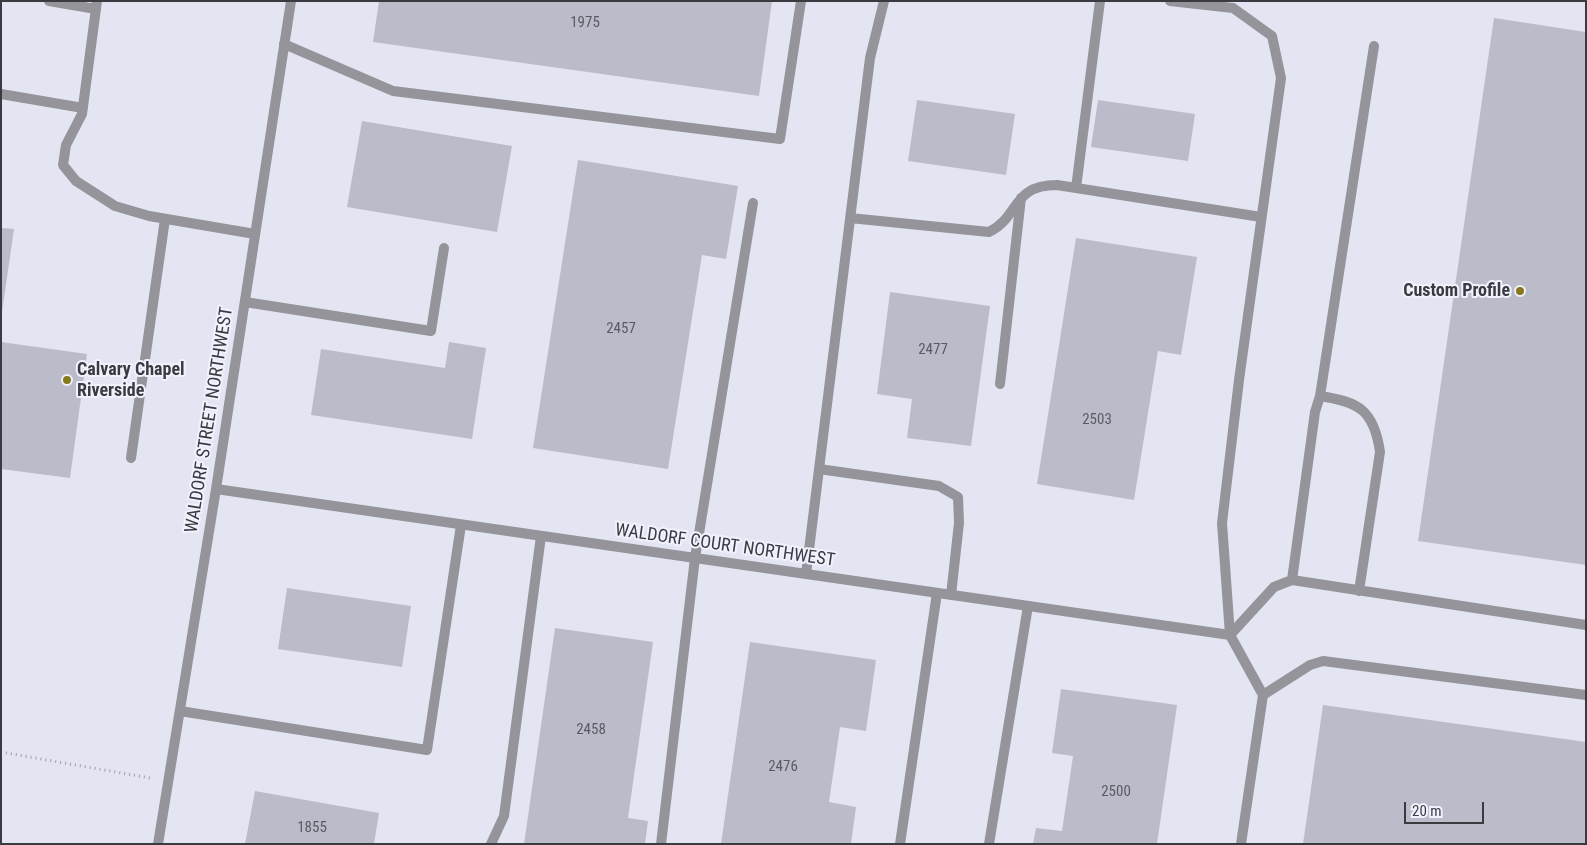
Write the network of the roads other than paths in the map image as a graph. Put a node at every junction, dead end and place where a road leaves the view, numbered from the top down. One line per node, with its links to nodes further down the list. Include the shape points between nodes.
1 (49, 1): 7 (street)
2 (291, 1): 8 (street, WALDORF STREET NORTHWEST)
3 (801, 1): 8 (street, via 780,139 393,91)
4 (884, 1): 16 (street, via 870,58)
5 (1100, 1): 12 (street)
6 (1170, 1): 15 (street, via 1233,8 1272,36 1281,78)
7 (96, 5): 11 (street)
8 (284, 44): 18 (street, WALDORF STREET NORTHWEST)
9 (1374, 46): 22 (street)
10 (1, 94): 11 (street)
11 (83, 108): 17 (street, via 66,145 63,165 76,181 115,206)
12 (1076, 188): 13 (street, via 1043,185); 15 (street)
13 (1022, 196): 16 (street, via 1003,221 989,232); 21 (street)
14 (753, 203): 28 (street)
15 (1262, 217): 36 (street, via 1222,523)
16 (850, 218): 24 (street)
17 (165, 219): 18 (street); 23 (street)
18 (255, 234): 20 (street, WALDORF STREET NORTHWEST)
19 (444, 248): 20 (street, via 431,331)
20 (244, 302): 25 (street, WALDORF STREET NORTHWEST)
21 (1000, 384)
22 (1320, 396): 30 (street, via 1314,412); 31 (street, via 1356,404 1378,433 1380,452)
23 (131, 458)
24 (819, 469): 29 (street); 33 (street, via 939,486 958,497 959,523)
25 (216, 490): 26 (street, WALDORF COURT NORTHWEST); 39 (street, WALDORF STREET NORTHWEST)
26 (462, 525): 27 (street, WALDORF COURT NORTHWEST); 39 (street, via 427,750)
27 (541, 536): 28 (street, WALDORF COURT NORTHWEST); 41 (street, via 504,816)
28 (695, 558): 29 (street, WALDORF COURT NORTHWEST); 42 (street)
29 (806, 574): 32 (street, WALDORF COURT NORTHWEST)
30 (1292, 580): 31 (street); 36 (street, via 1274,587)
31 (1359, 591): 35 (street)
32 (937, 593): 33 (street, WALDORF COURT NORTHWEST); 43 (street)
33 (951, 595): 34 (street, WALDORF COURT NORTHWEST)
34 (1028, 606): 36 (street, WALDORF COURT NORTHWEST); 44 (street)
35 (1586, 625)
36 (1230, 635): 37 (street)
37 (1263, 695): 38 (street, via 1310,665 1324,661); 45 (street)
38 (1586, 695)
39 (180, 711): 40 (street, WALDORF STREET NORTHWEST)
40 (158, 844)
41 (491, 844)
42 (661, 844)
43 (900, 844)
44 (989, 844)
45 (1241, 844)

